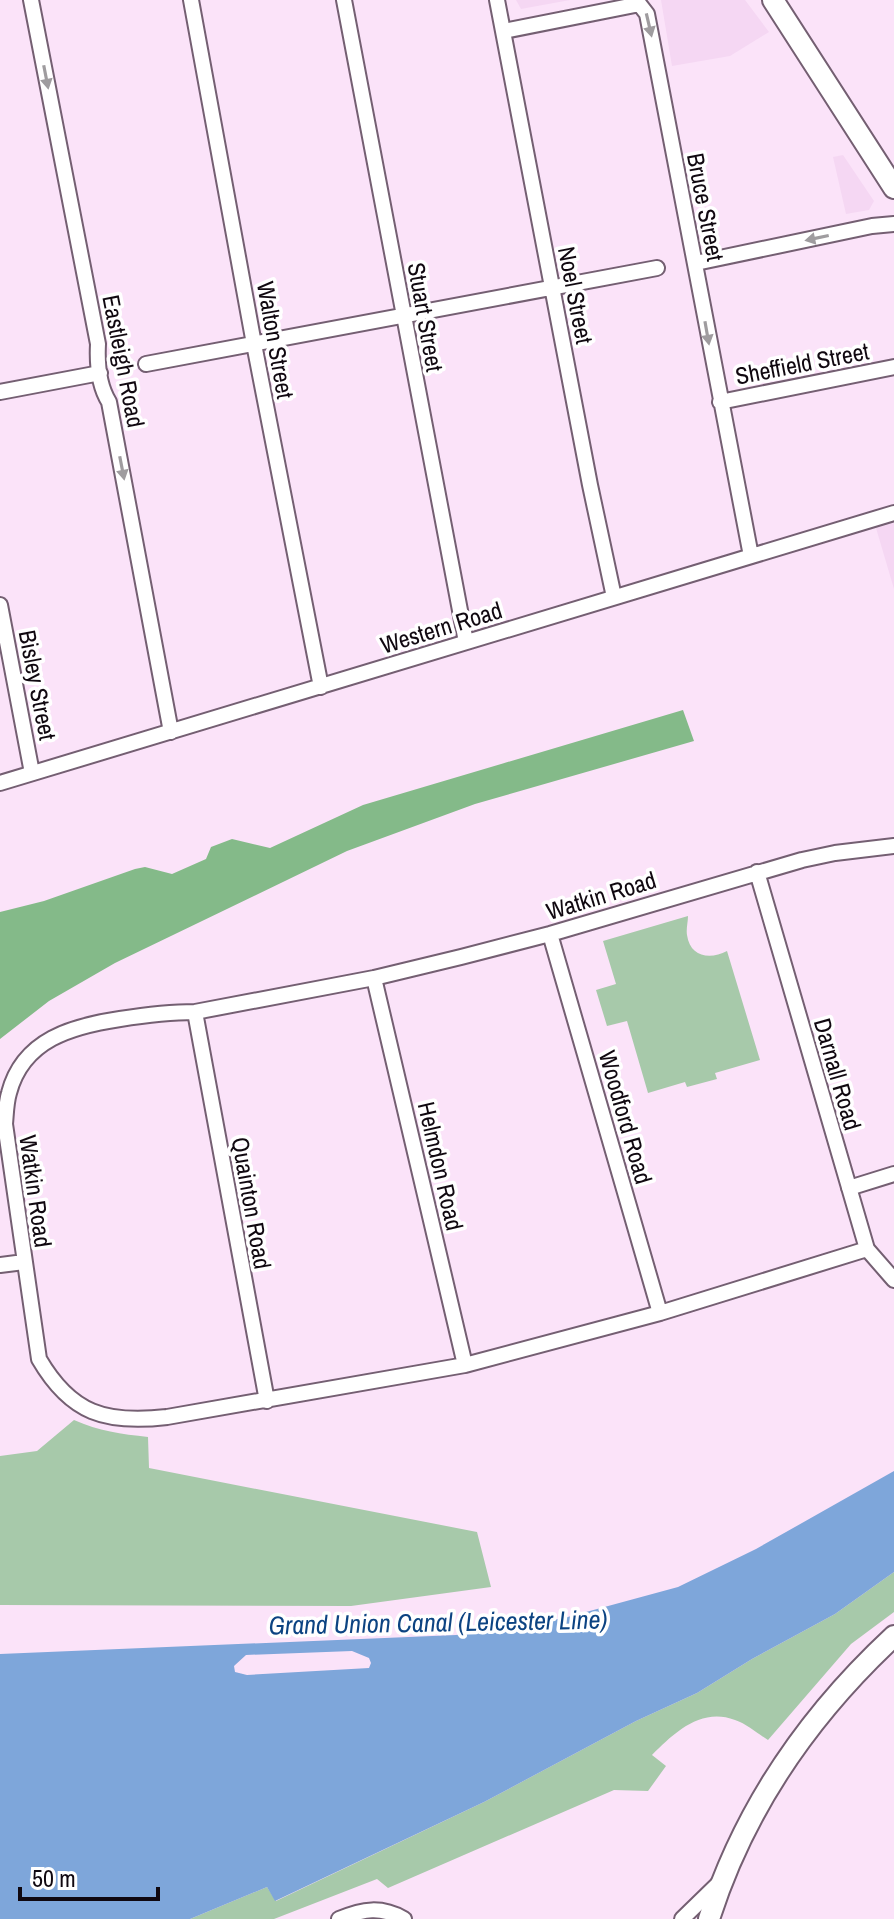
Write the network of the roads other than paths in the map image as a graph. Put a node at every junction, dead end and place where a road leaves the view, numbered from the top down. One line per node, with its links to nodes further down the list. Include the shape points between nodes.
1 (31, 0): 16 (street, Eastleigh Road, one-way to 16)
2 (191, 0): 13 (street, Walton Street)
3 (344, 0): 12 (street, Stuart Street)
4 (497, 0): 6 (street, Noel Street)
5 (773, 0): 7 (street)
6 (504, 31): 9 (street, Bruce Street, one-way to 9, via 635,5 643,8); 11 (street, Noel Street)
7 (894, 188)
8 (894, 224): 9 (street, one-way to 9)
9 (696, 263): 18 (street, Bruce Street, one-way to 18)
10 (657, 268): 11 (street)
11 (553, 287): 12 (street); 21 (street, Noel Street)
12 (403, 316): 13 (street); 23 (street, Stuart Street)
13 (254, 344): 14 (street); 24 (street, Walton Street)
14 (146, 364)
15 (894, 367): 18 (street, Sheffield Street)
16 (100, 373): 17 (street); 25 (street, Eastleigh Road, one-way to 25)
17 (0, 392)
18 (720, 402): 20 (street, Bruce Street)
19 (894, 513): 20 (street, Western Road)
20 (751, 556): 21 (street, Western Road)
21 (614, 597): 23 (street, Western Road)
22 (0, 605): 26 (street, Bisley Street)
23 (466, 642): 24 (street, Western Road)
24 (321, 687): 25 (street, Western Road)
25 (171, 732): 26 (street, Western Road)
26 (32, 773): 27 (street, Western Road)
27 (0, 783)
28 (894, 846): 29 (street, Watkin Road, via 835,853)
29 (757, 872): 30 (street, Watkin Road); 35 (street, Darnall Road)
30 (550, 934): 31 (street, Watkin Road); 40 (street, Woodford Road)
31 (374, 978): 32 (street, Watkin Road); 41 (street, Helmdon Road)
32 (195, 1012): 33 (street, Watkin Road, via 166,1012 62,1031 17,1075); 42 (street, Quainton Road)
33 (2, 1124): 37 (street, Watkin Road)
34 (894, 1174): 35 (street)
35 (849, 1188): 36 (street, Darnall Road)
36 (867, 1249): 39 (street, Darnall Road); 40 (street, Watkin Road)
37 (24, 1262): 38 (street); 42 (street, Watkin Road, via 39,1359 52,1380 83,1409 100,1416 146,1419)
38 (0, 1265)
39 (894, 1280)
40 (660, 1313): 41 (street, Watkin Road)
41 (465, 1365): 42 (street, Watkin Road)
42 (267, 1401)
43 (894, 1636): 44 (street, via 803,1736 748,1821)
44 (721, 1881): 47 (street); 48 (street)
45 (339, 1919): 46 (street, via 380,1909)
46 (404, 1919)
47 (682, 1919)
48 (709, 1919)

